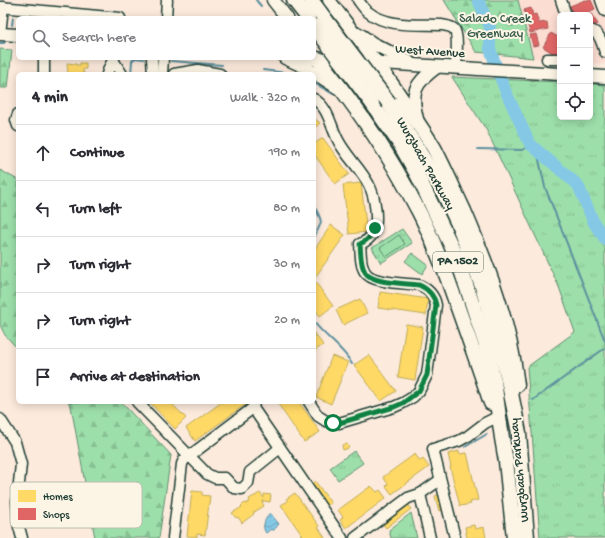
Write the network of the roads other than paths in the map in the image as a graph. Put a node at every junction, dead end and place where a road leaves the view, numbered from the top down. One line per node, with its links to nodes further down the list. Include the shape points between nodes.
1 (167, 0): 13 (street)
2 (294, 0): 16 (highway, Wurzbach Parkway / PA 1502)
3 (311, 0): 17 (highway, Wurzbach Parkway / PA 1502)
4 (329, 0): 18 (main road)
5 (358, 0): 39 (street, via 366,11 382,20 454,28 457,40)
6 (561, 0): 11 (street)
7 (601, 0): 10 (street)
8 (273, 1): 14 (main road); 15 (main road)
9 (2, 7): 12 (street); 22 (street)
10 (605, 10)
11 (565, 12)
12 (99, 16)
13 (166, 16)
14 (276, 16)
15 (285, 16)
16 (310, 16)
17 (313, 16)
18 (343, 18): 21 (main road); 25 (main road, via 344,30 336,40)
19 (316, 22): 61 (highway, Wurzbach Parkway / PA 1502, bridge, via 389,103 441,187 482,286 507,374)
20 (316, 23): 62 (highway, Wurzbach Parkway / PA 1502, bridge, via 400,144 457,258 485,342 494,381)
21 (352, 29): 36 (main road); 37 (main road, via 372,43)
22 (0, 34): 23 (main road)
23 (16, 35)
24 (593, 35): 26 (street)
25 (316, 39)
26 (605, 52)
27 (316, 56): 36 (main road, West Avenue); 53 (highway)
28 (547, 59): 29 (street)
29 (557, 59)
30 (44, 60): 40 (street)
31 (113, 60): 41 (street)
32 (115, 60): 42 (street)
33 (152, 60): 43 (street)
34 (163, 60): 44 (street)
35 (289, 60): 47 (main road)
36 (376, 62): 37 (main road, West Avenue); 52 (highway)
37 (418, 66): 38 (main road, West Avenue)
38 (437, 67): 39 (main road, West Avenue); 55 (main road, via 424,76 414,92 413,105)
39 (456, 68): 49 (main road, West Avenue)
40 (44, 72)
41 (108, 72)
42 (121, 72)
43 (153, 72)
44 (162, 72)
45 (191, 72): 46 (street)
46 (202, 72)
47 (313, 72)
48 (316, 74): 53 (main road)
49 (557, 74)
50 (593, 76): 51 (main road)
51 (605, 77)
52 (397, 91): 53 (highway, via 385,84 377,83 360,86); 55 (highway)
53 (350, 99): 59 (highway, via 386,153 418,209 469,337)
54 (316, 101): 57 (street, via 324,107 338,140 365,178 373,197 375,228 367,241 360,244 365,272 376,280 424,287 436,305 427,375 413,397 394,407 339,423 326,421 318,416)
55 (418, 124): 61 (highway, via 448,175 480,249 503,313 514,358)
56 (139, 404): 64 (street)
57 (310, 404)
58 (253, 405): 63 (street); 64 (street)
59 (495, 418): 62 (highway); 65 (street, via 459,441 433,449)
60 (0, 419): 66 (street, via 19,453)
61 (519, 433): 76 (highway, Wurzbach Parkway / PA 1502)
62 (502, 438): 75 (highway, Wurzbach Parkway / PA 1502)
63 (280, 448): 64 (street, via 250,472 248,482 242,489 234,488 225,478 211,476); 71 (street)
64 (190, 456): 70 (street, via 182,464)
65 (440, 480): 67 (street); 74 (street)
66 (19, 482)
67 (420, 494): 72 (street, via 408,498); 73 (street)
68 (19, 528): 69 (street)
69 (22, 538)
70 (173, 538)
71 (342, 538)
72 (355, 538)
73 (430, 538)
74 (455, 538)
75 (514, 538)
76 (527, 538)

